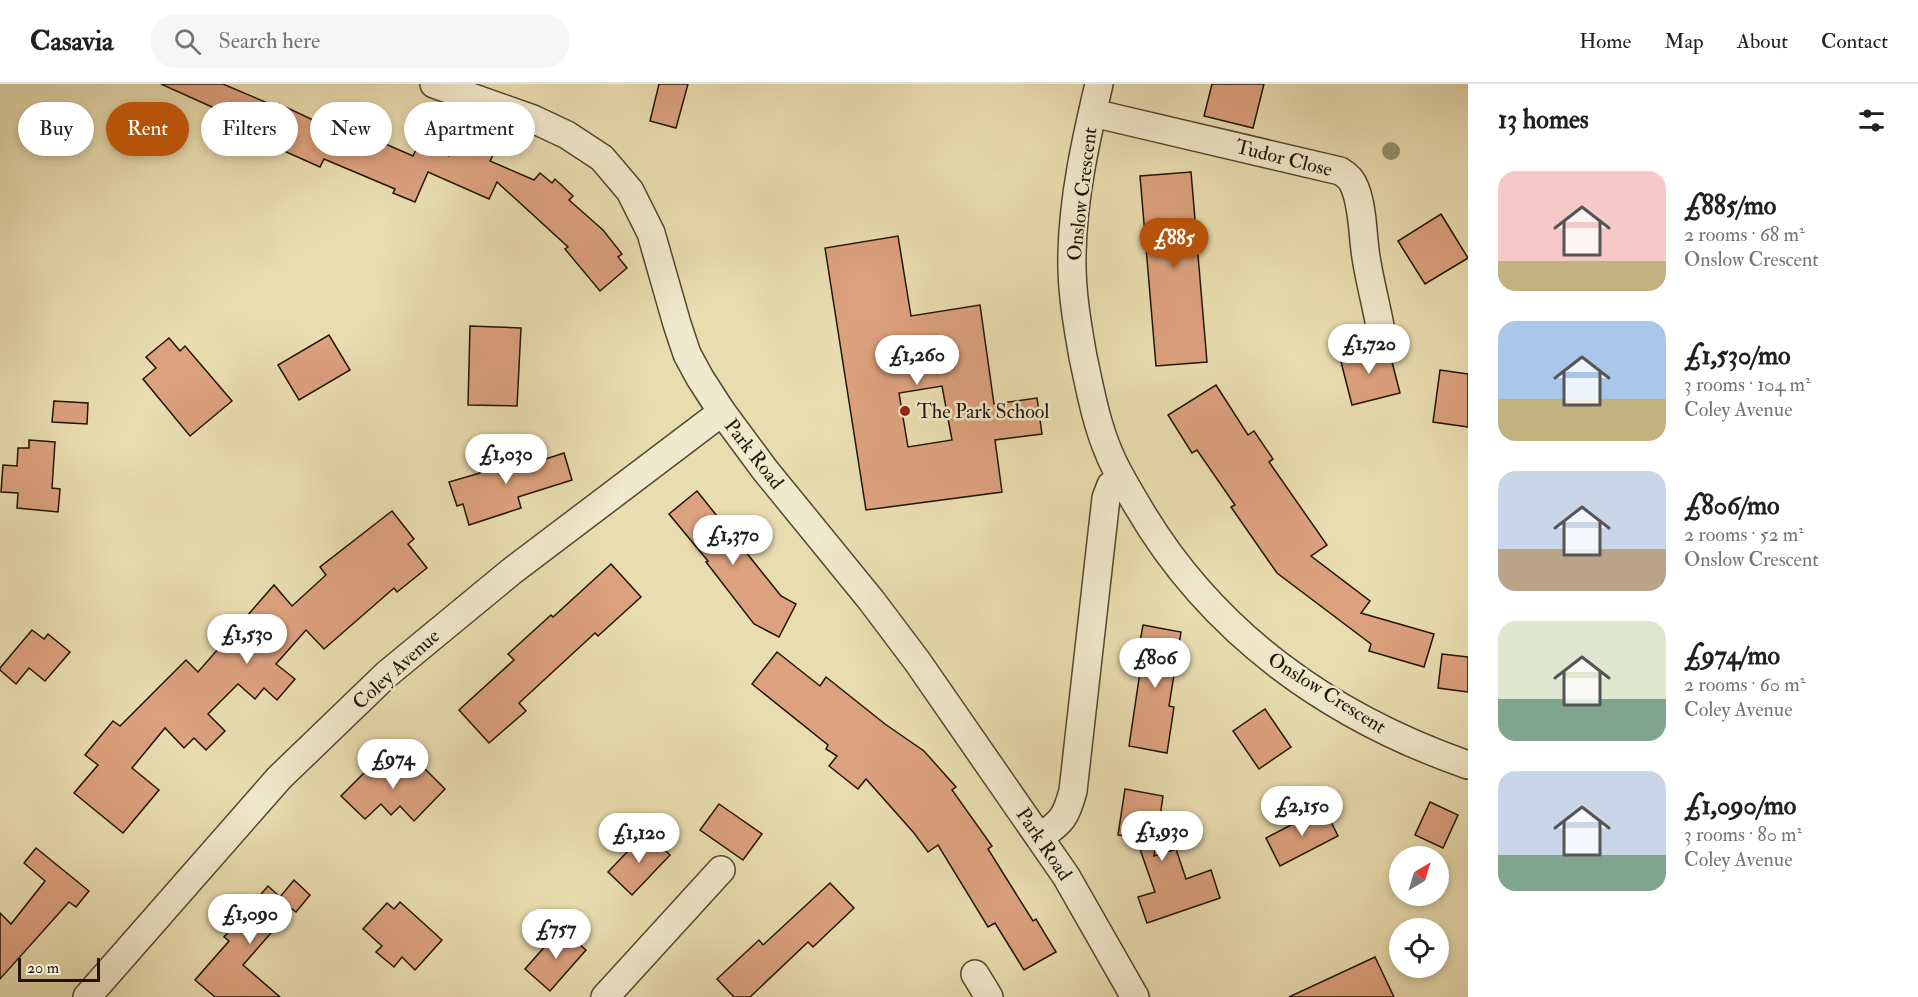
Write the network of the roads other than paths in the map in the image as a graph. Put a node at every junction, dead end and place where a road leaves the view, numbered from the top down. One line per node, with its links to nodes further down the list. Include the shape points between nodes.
1 (434, 84): 5 (street, Park Road, via 533,119 602,158 630,191 651,232 687,354)
2 (1099, 84): 3 (street, Onslow Crescent)
3 (1092, 112): 4 (street, Tudor Close, via 1349,176 1359,204); 6 (street, Onslow Crescent, via 1078,190 1072,286 1095,408 1108,453)
4 (1382, 337)
5 (722, 412): 8 (street, Park Road, via 917,661); 11 (street, Coley Avenue, via 512,571 387,674 279,778)
6 (1121, 478): 7 (street, Onslow Crescent, via 1152,532 1182,572 1213,609 1247,640 1336,704 1400,738); 8 (street, via 1111,485 1106,498 1073,791 1060,824)
7 (1468, 765)
8 (1040, 837): 14 (street, Park Road)
9 (721, 870): 12 (street)
10 (975, 974): 13 (street)
11 (87, 997)
12 (605, 997)
13 (989, 997)
14 (1136, 997)

